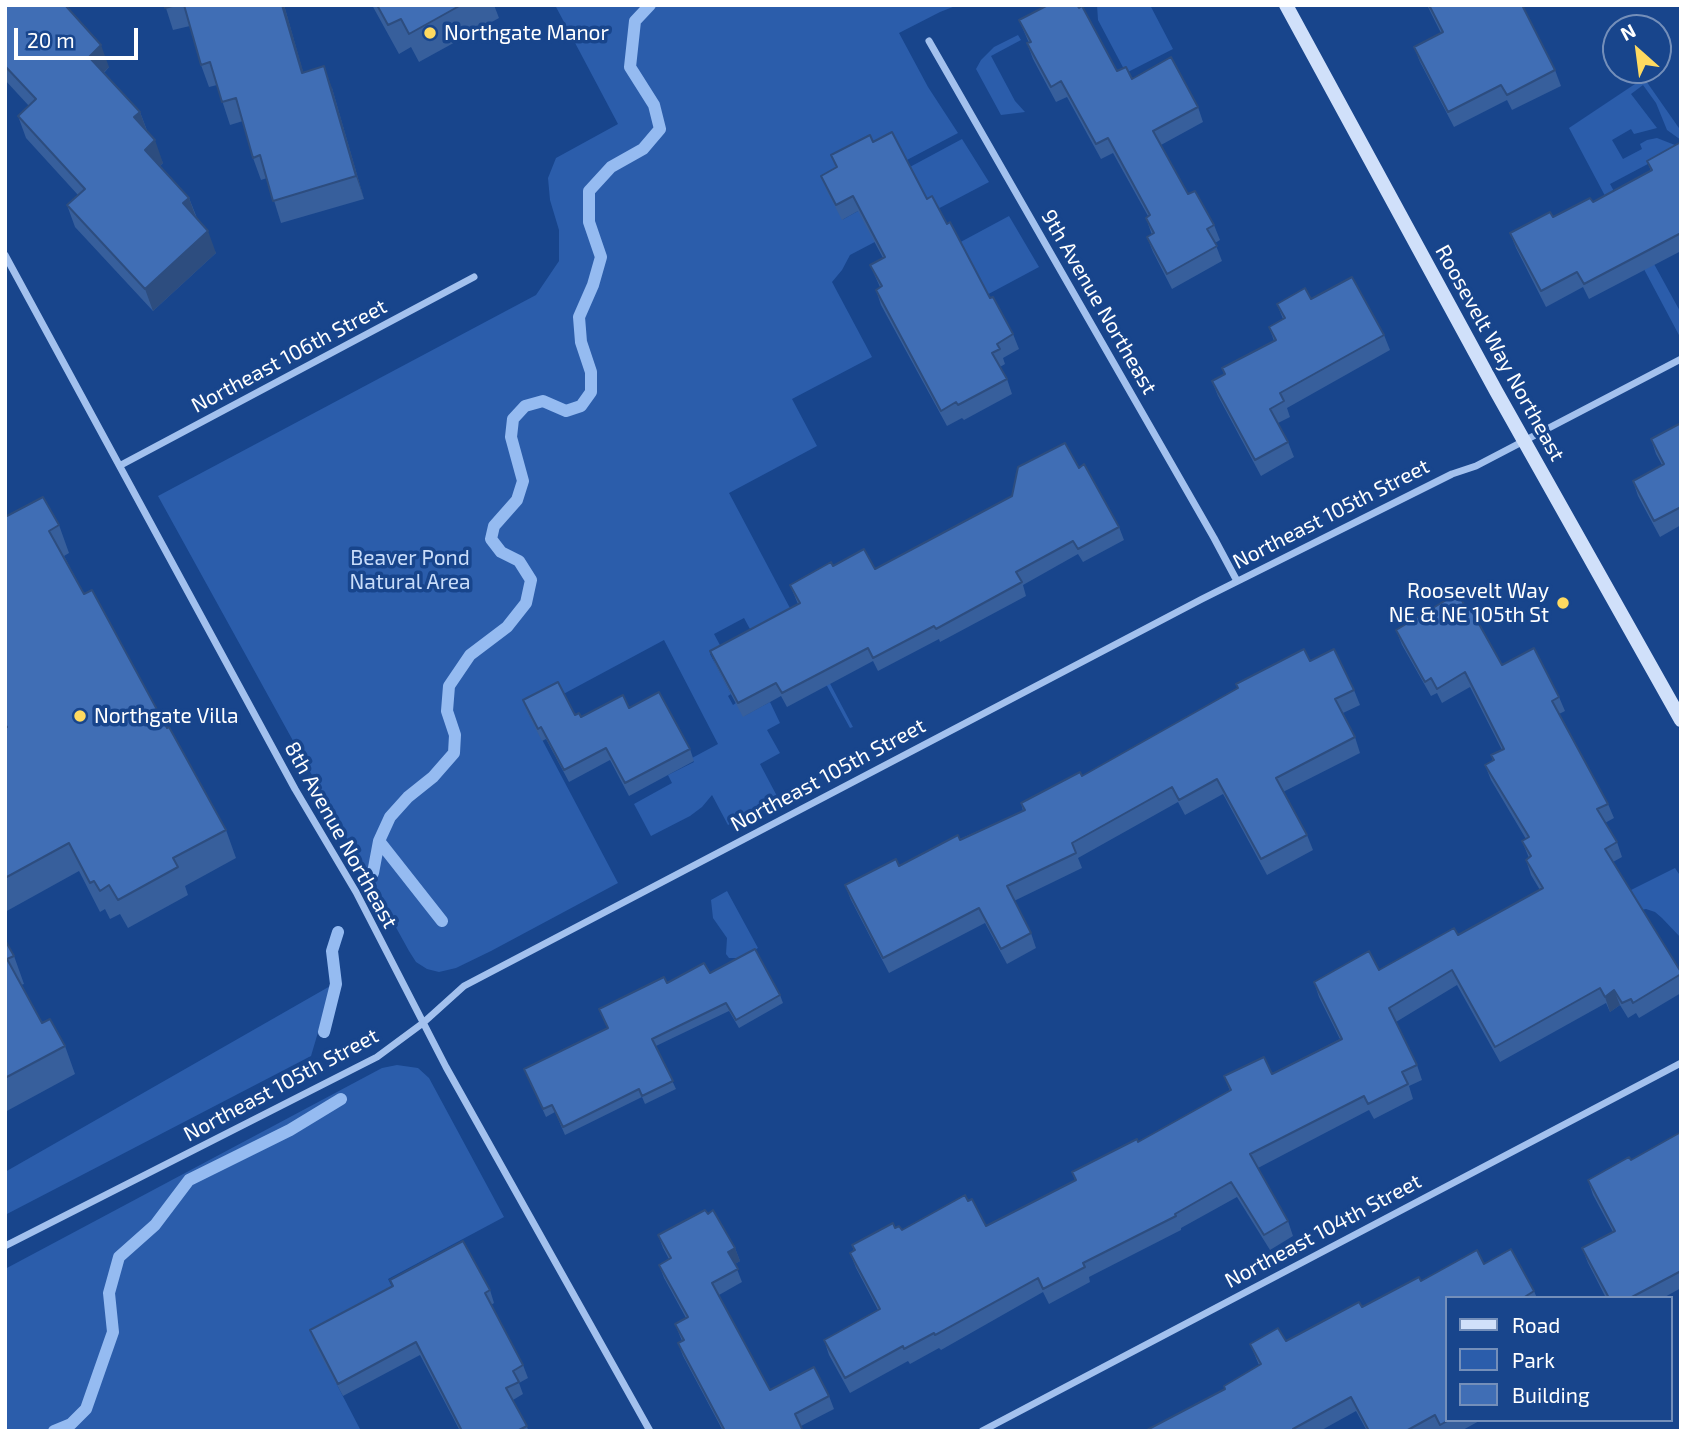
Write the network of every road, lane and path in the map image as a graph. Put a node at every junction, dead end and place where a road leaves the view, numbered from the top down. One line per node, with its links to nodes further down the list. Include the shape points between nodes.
1 (1286, 5): 6 (main road, Roosevelt Way Northeast)
2 (929, 41): 8 (street, 9th Avenue Northeast)
3 (5, 255): 7 (street, 8th Avenue Northeast)
4 (474, 277): 7 (street, Northeast 106th Street)
5 (1681, 359): 6 (street, Northeast 105th Street)
6 (1525, 441): 8 (street, Northeast 105th Street); 9 (main road, Roosevelt Way Northeast)
7 (121, 466): 10 (street, 8th Avenue Northeast, via 295,789 356,892)
8 (1237, 581): 10 (street, Northeast 105th Street, via 464,986)
9 (1681, 720)
10 (423, 1023): 12 (street, Northeast 105th Street, via 377,1057); 13 (street, 8th Avenue Northeast)
11 (1681, 1063): 14 (street, Northeast 104th Street)
12 (5, 1246)
13 (650, 1431)
14 (982, 1431)

